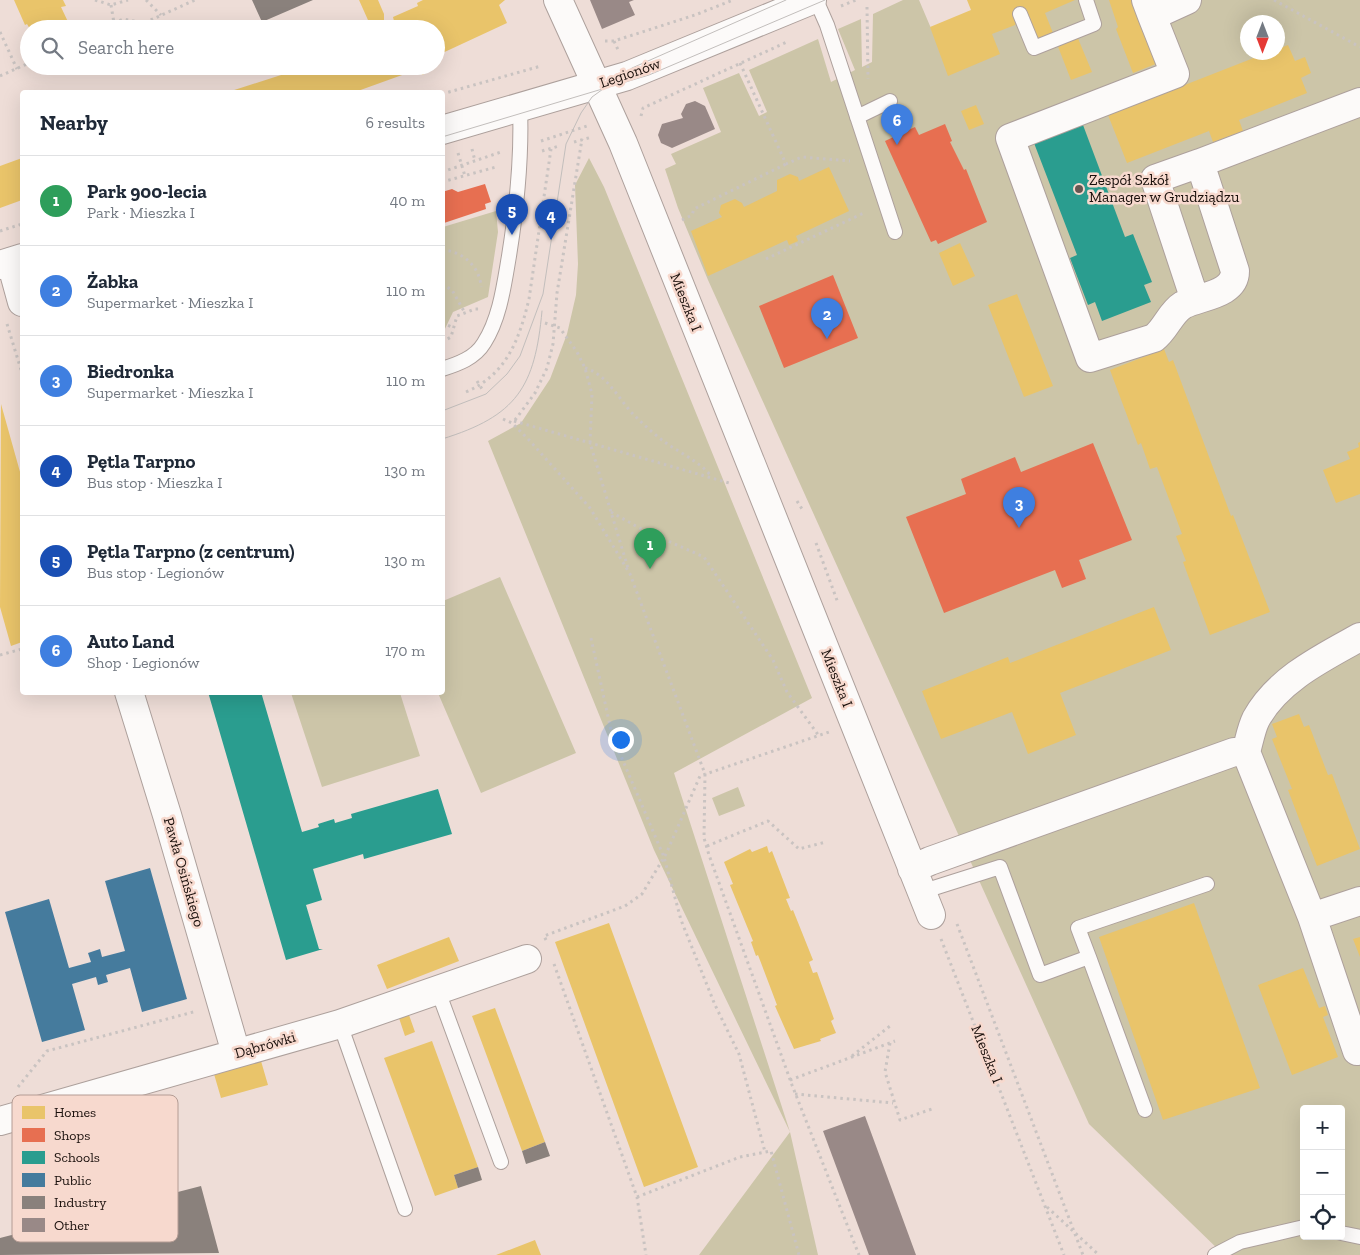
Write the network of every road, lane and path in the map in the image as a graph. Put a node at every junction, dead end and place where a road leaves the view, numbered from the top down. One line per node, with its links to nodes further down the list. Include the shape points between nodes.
1 (94, 0): 12 (path)
2 (128, 0): 12 (path)
3 (146, 0): 17 (path)
4 (195, 0): 17 (path)
5 (558, 0): 29 (street, Mieszka I)
6 (732, 0): 22 (path)
7 (816, 0): 34 (lane)
8 (856, 0): 13 (path)
9 (1086, 0): 16 (lane, via 1094,24 1034,48)
10 (1187, 0): 15 (street)
11 (1274, 0): 23 (path)
12 (111, 5): 18 (path)
13 (824, 5): 29 (street, Legionów)
14 (867, 7): 34 (path)
15 (1149, 8): 61 (street, via 1175,74 1010,138 1090,358 1154,338 1180,307)
16 (1020, 14)
17 (161, 15): 19 (path)
18 (114, 20)
19 (150, 20)
20 (0, 32): 27 (path)
21 (794, 39): 24 (path)
22 (614, 41)
23 (1360, 47)
24 (740, 62): 35 (path, via 642,108); 45 (path)
25 (541, 66): 30 (path)
26 (20, 68): 27 (path)
27 (17, 69): 28 (path)
28 (0, 76)
29 (597, 85): 33 (street, Legionów); 99 (street, Mieszka I)
30 (445, 93)
31 (890, 100): 34 (lane)
32 (1360, 102): 44 (street)
33 (520, 107): 39 (street, Legionów); 73 (lane, via 519,188 498,312 484,344 475,354)
34 (862, 114): 43 (lane)
35 (641, 118)
36 (581, 128): 37 (path)
37 (548, 138)
38 (582, 139): 69 (path)
39 (450, 140): 46 (path)
40 (558, 146): 41 (path)
41 (542, 151)
42 (492, 155): 46 (path)
43 (872, 163): 45 (path, via 802,157); 51 (lane)
44 (1200, 163): 61 (street, via 1235,270 1235,279 1228,287); 61 (street, via 1156,179)
45 (786, 164): 52 (path, via 694,209 692,215)
46 (462, 165): 48 (path); 49 (path)
47 (496, 167): 49 (path)
48 (445, 171)
49 (464, 176): 50 (path)
50 (445, 181)
51 (885, 203): 55 (lane); 57 (path)
52 (680, 221)
53 (20, 225): 54 (path)
54 (0, 231)
55 (895, 232)
56 (445, 251): 60 (path, via 463,256 473,265)
57 (766, 259)
58 (11, 261): 63 (street)
59 (445, 286): 64 (path, via 452,290)
60 (482, 289)
61 (1195, 300)
62 (482, 304): 64 (path, via 483,310 474,308)
63 (14, 309): 72 (path)
64 (464, 313): 70 (path, via 457,316)
65 (521, 316): 66 (path)
66 (529, 318)
67 (545, 323): 69 (path)
68 (445, 324): 70 (path)
69 (554, 326): 74 (path, via 560,328 578,352); 78 (path, via 544,379)
70 (452, 327): 71 (path)
71 (445, 342)
72 (20, 357)
73 (445, 368)
74 (585, 368): 79 (path, via 592,394); 80 (path, via 592,370 611,387 665,442 704,467)
75 (477, 381): 76 (path)
76 (482, 389)
77 (504, 419): 78 (path)
78 (514, 422): 79 (path); 84 (path, via 590,508)
79 (590, 443): 80 (path); 82 (path)
80 (713, 478): 81 (path)
81 (738, 485)
82 (611, 512): 84 (path); 92 (path, via 642,530 704,557 773,660 787,692)
83 (816, 543): 85 (path)
84 (630, 574): 94 (path)
85 (839, 606)
86 (1360, 637): 93 (street, via 1283,685 1255,721)
87 (591, 638): 97 (path, via 612,735)
88 (20, 650): 89 (path)
89 (0, 655)
90 (130, 695): 105 (street, Pawła Osińskiego)
91 (832, 731): 92 (path)
92 (819, 736): 94 (path)
93 (1246, 752): 99 (street, via 1234,752 930,861); 101 (street)
94 (706, 774): 96 (path); 97 (path, via 697,779)
95 (826, 842): 96 (path, via 799,849 768,821)
96 (706, 846): 113 (path)
97 (664, 857): 102 (path, via 642,894 625,906 544,936); 120 (path, via 681,920 715,1005 739,1054)
98 (1207, 884): 103 (lane, via 1078,928)
99 (930, 898): 103 (lane, via 1000,867 1040,975); 123 (path, Mieszka I); 126 (path)
100 (1360, 900): 101 (street)
101 (1312, 917): 110 (street)
102 (542, 954): 104 (street, Dąbrówki); 122 (path)
103 (1089, 957): 119 (lane)
104 (438, 991): 106 (street, Dąbrówki); 121 (lane)
105 (222, 1005): 111 (street, Pawła Osińskiego); 114 (path, via 47,1051)
106 (340, 1024): 111 (street, Dąbrówki); 124 (lane)
107 (890, 1026): 112 (path)
108 (895, 1041): 109 (path)
109 (890, 1043): 112 (path); 117 (path, via 884,1072)
110 (1357, 1051)
111 (236, 1053): 116 (street, Dąbrówki)
112 (850, 1058): 113 (path)
113 (790, 1080): 115 (path)
114 (12, 1094)
115 (795, 1094): 117 (path); 131 (path)
116 (90, 1095)
117 (893, 1103): 118 (path, via 900,1120)
118 (932, 1109)
119 (1145, 1110)
120 (766, 1152): 122 (path, via 740,1157); 130 (path, via 771,1151)
121 (501, 1162)
122 (637, 1197): 129 (path)
123 (1046, 1207): 126 (path, Mieszka I); 132 (path)
124 (405, 1209)
125 (1300, 1229): 135 (lane, via 1240,1242)
126 (1074, 1232): 133 (path); 134 (path, Mieszka I)
127 (1345, 1234): 128 (lane)
128 (1360, 1236)
129 (646, 1255)
130 (799, 1255)
131 (859, 1255)
132 (1064, 1255)
133 (1083, 1255)
134 (1099, 1255)
135 (1215, 1255)

